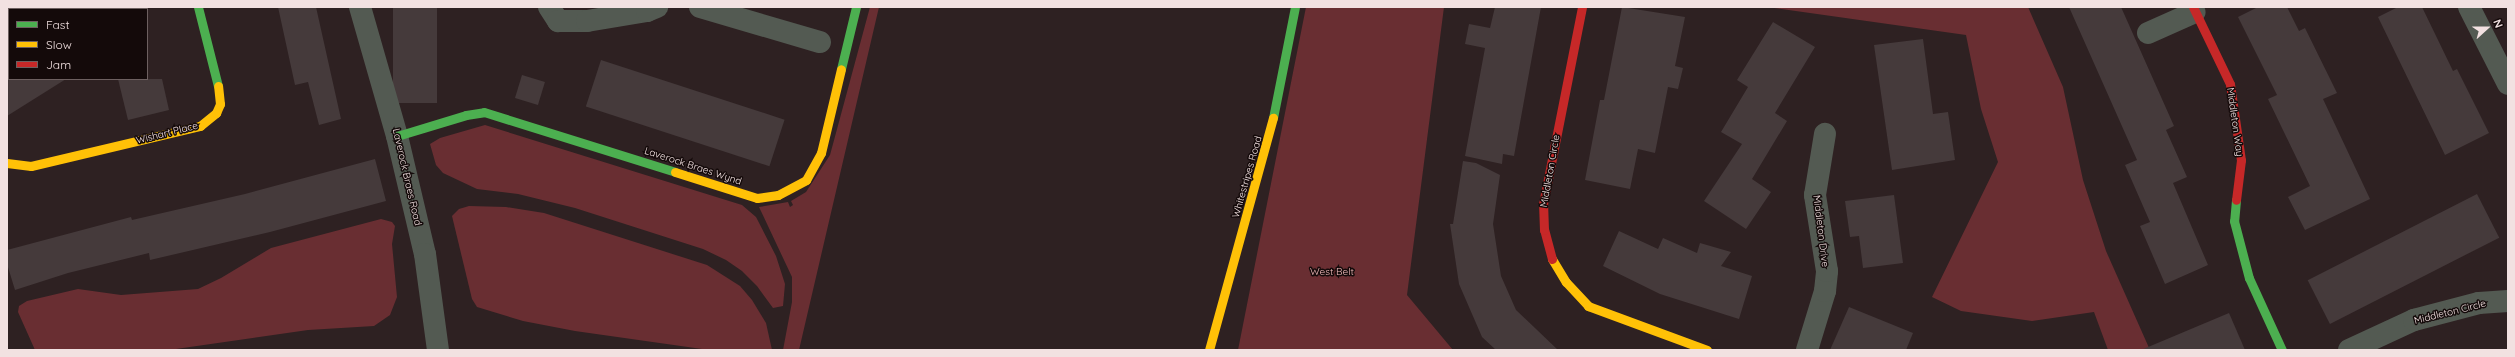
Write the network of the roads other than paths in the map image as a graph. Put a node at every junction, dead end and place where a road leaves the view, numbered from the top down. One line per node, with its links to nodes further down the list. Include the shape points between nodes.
1 (198, 7): 16 (street, Wishart Place, via 219,89 220,104 216,113 200,126 31,166)
2 (360, 7): 15 (street, Laverock Braes Road)
3 (549, 7): 4 (street, via 558,21 587,20 647,11)
4 (657, 7)
5 (700, 7): 12 (street)
6 (856, 7): 15 (street, Laverock Braes Wynd, via 820,152 806,180 790,191 778,195 757,198 484,112)
7 (1295, 7): 20 (street, Whitestripes Road, via 1270,135)
8 (1582, 7): 18 (street, Middleton Circle, via 1543,204 1544,230 1550,256 1566,282 1588,306)
9 (2469, 7): 13 (street)
10 (2194, 10): 11 (street, Middleton Way); 23 (street, Middleton Way, via 2230,84 2241,160 2234,221 2248,278)
11 (2148, 33)
12 (820, 42)
13 (2508, 84)
14 (1826, 134): 22 (street, Middleton Drive, via 1815,195 1827,271 1825,291)
15 (397, 136): 19 (street, Laverock Braes Road, via 425,254)
16 (7, 163)
17 (2508, 300): 24 (street, Middleton Circle, via 2479,303 2414,320)
18 (1670, 344): 21 (street, Middleton Circle)
19 (438, 350)
20 (1209, 350)
21 (1707, 350)
22 (1807, 350)
23 (2282, 350)
24 (2349, 350)

